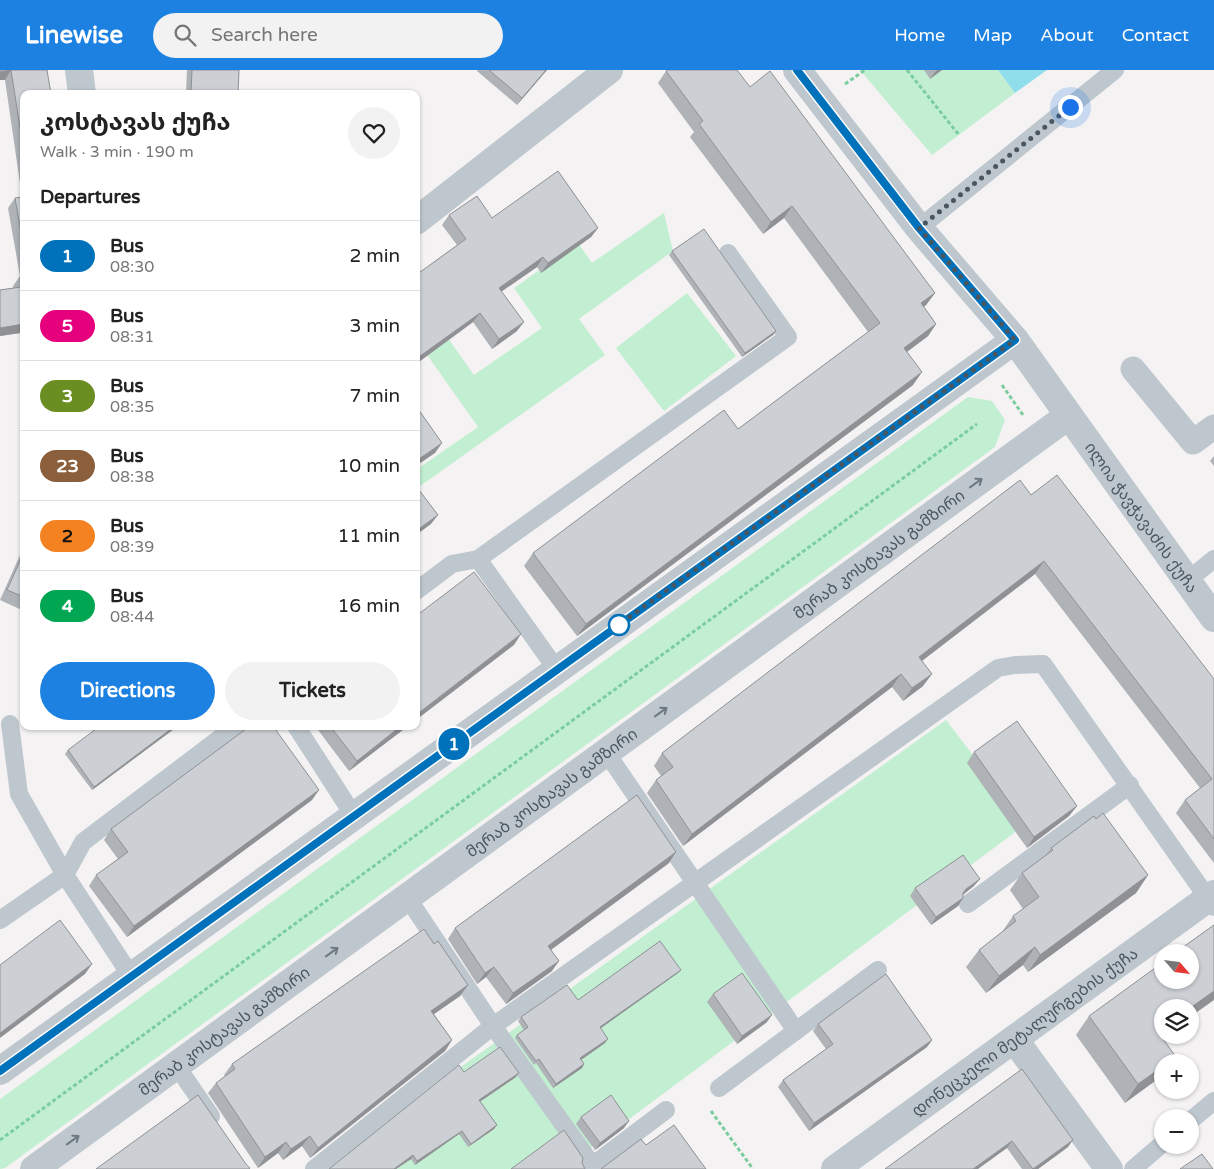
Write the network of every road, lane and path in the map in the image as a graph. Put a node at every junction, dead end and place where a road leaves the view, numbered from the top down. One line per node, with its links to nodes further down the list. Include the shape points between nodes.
1 (79, 70): 6 (street)
2 (609, 70): 8 (street)
3 (797, 70): 9 (street, ილია ჭავჭავაძის ქუჩა)
4 (907, 70): 7 (path)
5 (1115, 70): 9 (lane)
6 (82, 90)
7 (958, 135)
8 (420, 218)
9 (919, 228): 11 (street, ილია ჭავჭავაძის ქუჩა)
10 (728, 253): 18 (lane, via 788,337)
11 (1015, 340): 13 (street); 14 (street, ილია ჭავჭავაძის ქუჩა)
12 (1133, 368): 16 (street, via 1193,442)
13 (973, 370): 17 (path, via 1000,382 1027,420); 23 (street)
14 (1068, 416): 17 (street, მერაბ კოსტავას გამზირი); 20 (street, ილია ჭავჭავაძის ქუჩა)
15 (977, 424): 48 (path)
16 (1214, 427)
17 (1026, 447): 27 (street, მერაბ კოსტავას გამზირი, one-way to 17)
18 (478, 559): 21 (lane, via 452,564); 23 (lane)
19 (1214, 559): 20 (lane)
20 (1187, 581): 22 (street, ილია ჭავჭავაძის ქუჩა)
21 (420, 588)
22 (1214, 618)
23 (557, 670): 29 (street)
24 (10, 724): 30 (lane, via 19,794)
25 (231, 730): 30 (lane, via 83,842)
26 (299, 730): 29 (lane)
27 (606, 752): 31 (lane); 32 (street, მერაბ კოსტავას გამზირი)
28 (1130, 785): 31 (lane, via 1043,664 998,668); 33 (lane); 34 (lane)
29 (354, 816): 37 (street)
30 (65, 875): 35 (lane); 37 (lane)
31 (695, 882): 38 (lane); 39 (lane)
32 (408, 896): 38 (lane); 41 (street, მერაბ კოსტავას გამზირი, one-way to 32)
33 (1212, 900): 40 (street, დონეცკელი მეტალურგების ქუჩა)
34 (968, 904)
35 (0, 920)
36 (878, 970): 39 (lane)
37 (131, 976): 42 (street)
38 (493, 1026): 50 (lane); 52 (lane)
39 (796, 1031): 43 (lane)
40 (1014, 1039): 54 (street, დონეცკელი მეტალურგების ქუჩა); 55 (street)
41 (176, 1065): 47 (lane); 51 (street, მერაბ კოსტავას გამზირი, one-way to 41)
42 (0, 1071)
43 (719, 1088): 53 (path, via 702,1100)
44 (1214, 1101): 46 (lane)
45 (666, 1110): 50 (lane)
46 (1199, 1114)
47 (220, 1129)
48 (0, 1140)
49 (1154, 1151): 56 (lane)
50 (590, 1167)
51 (34, 1169)
52 (314, 1169)
53 (754, 1169)
54 (836, 1169)
55 (1110, 1169)
56 (1133, 1169)

